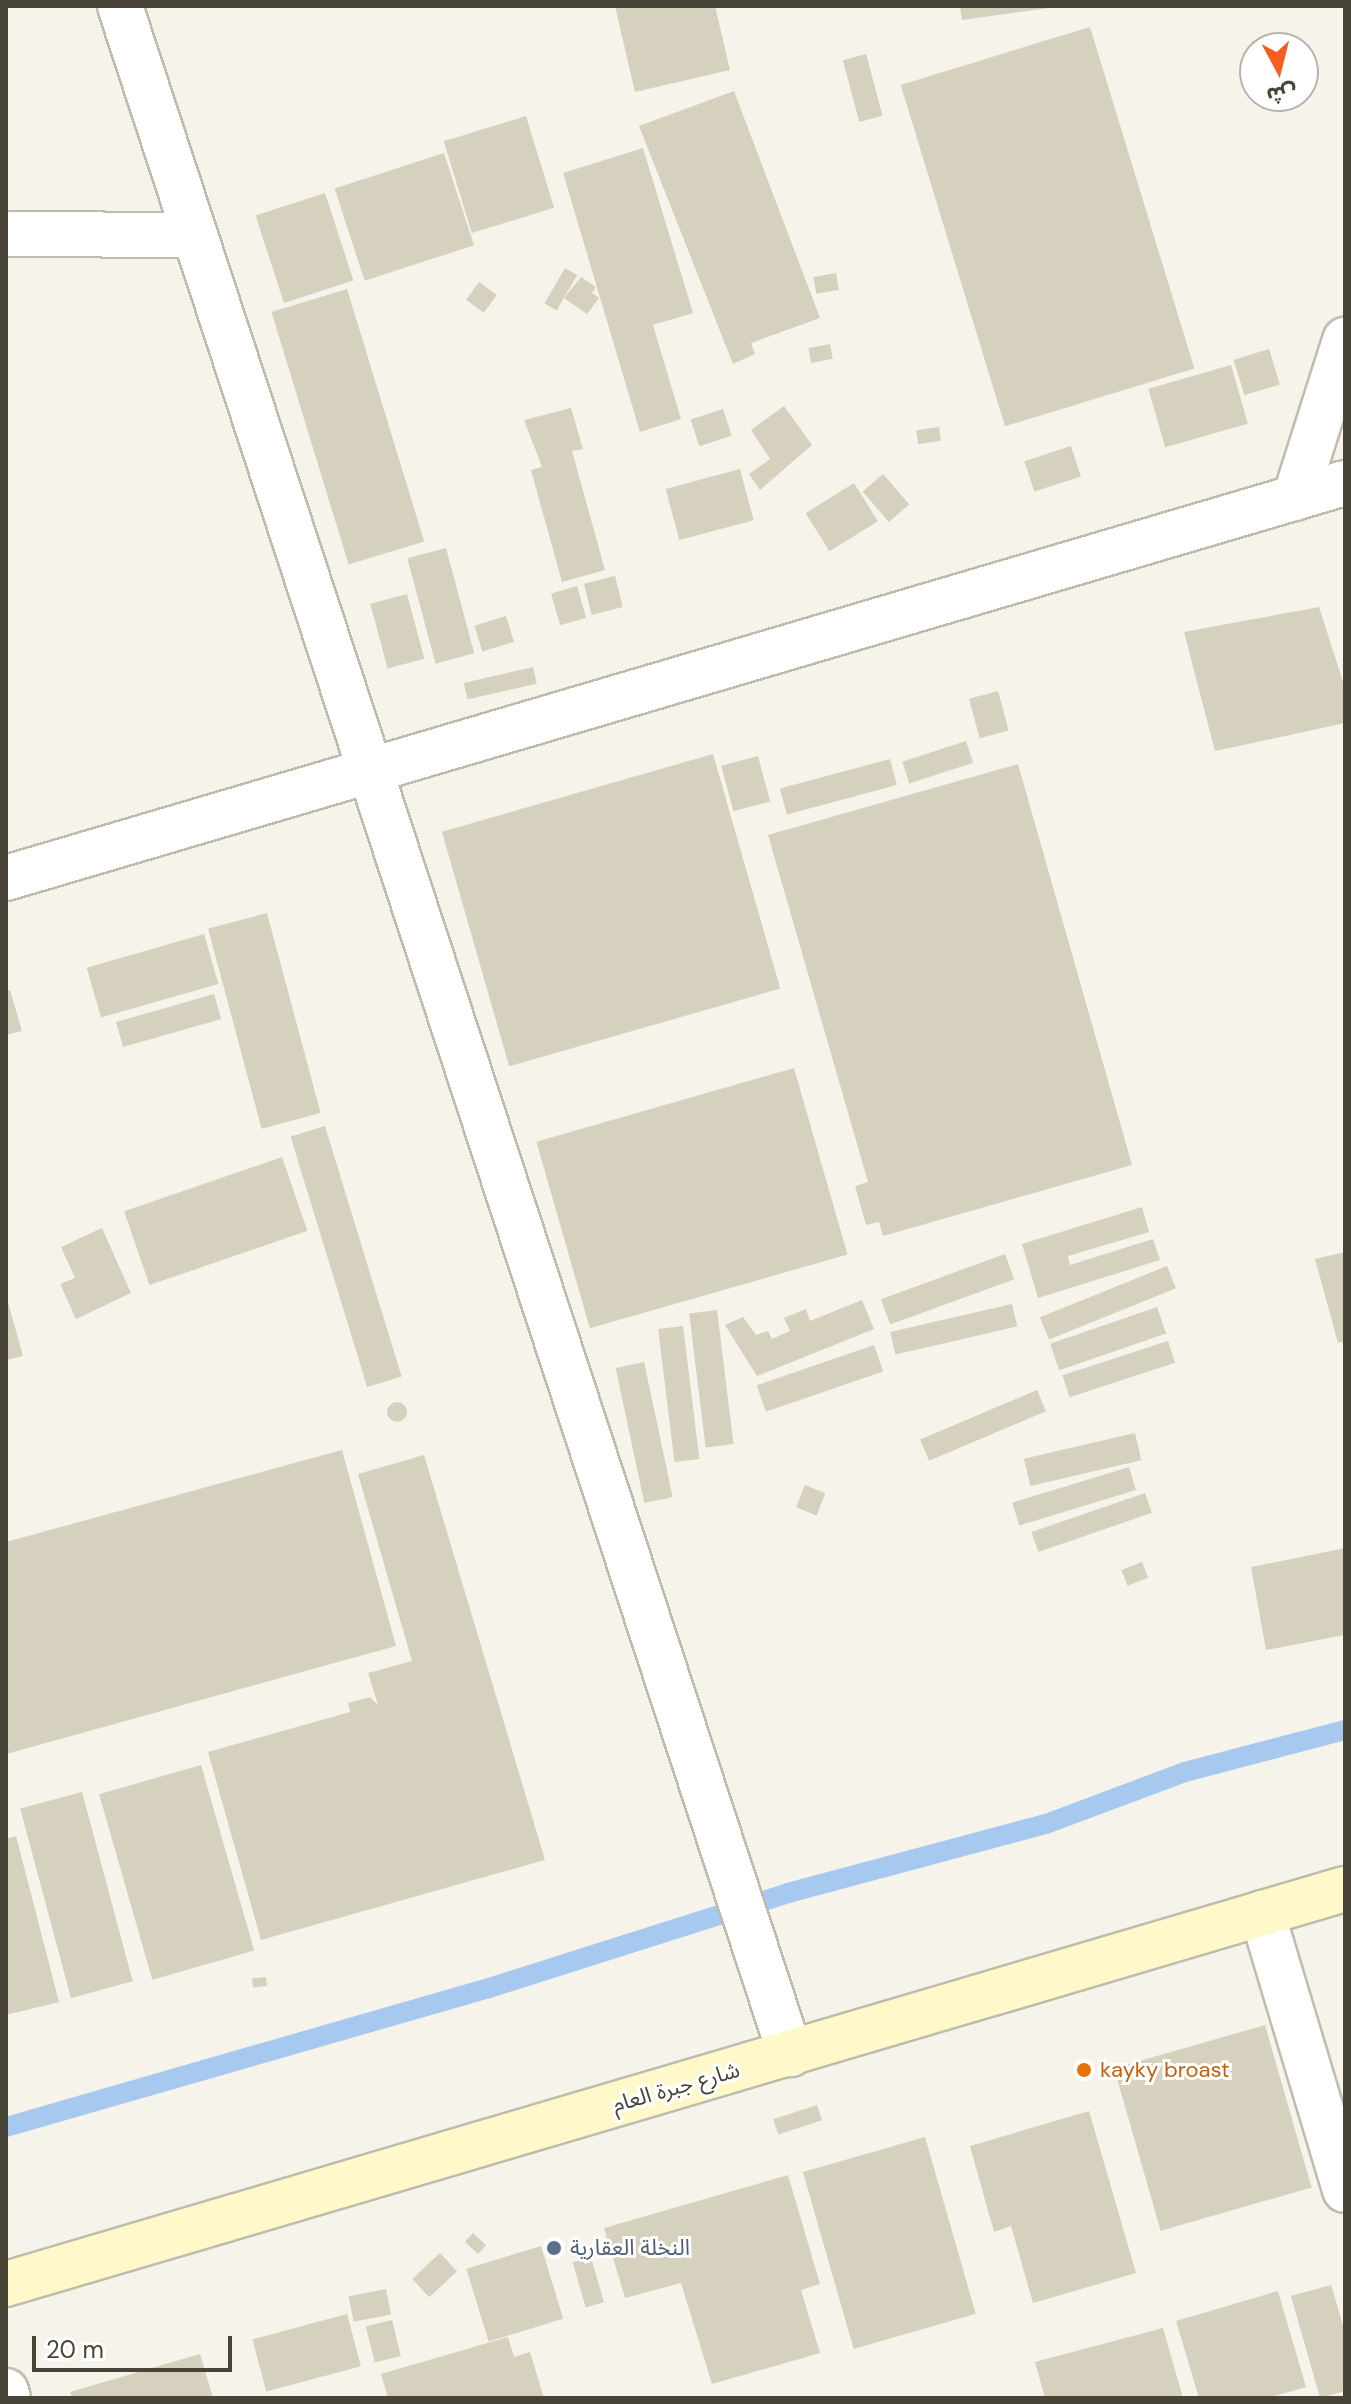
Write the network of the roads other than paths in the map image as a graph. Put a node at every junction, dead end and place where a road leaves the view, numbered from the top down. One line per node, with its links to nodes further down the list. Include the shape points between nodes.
1 (120, 6): 3 (street)
2 (6, 234): 3 (street)
3 (194, 235): 7 (street)
4 (1345, 340): 6 (street)
5 (1345, 483): 6 (street)
6 (1295, 498): 7 (street)
7 (366, 768): 8 (street); 11 (street)
8 (6, 878)
9 (1345, 1889): 10 (main road, شارع جبرة العام)
10 (1262, 1913): 11 (main road, شارع جبرة العام); 12 (street)
11 (790, 2054): 13 (main road, شارع جبرة العام)
12 (1345, 2190)
13 (6, 2284)
14 (6, 2391): 15 (street)
15 (8, 2398)

